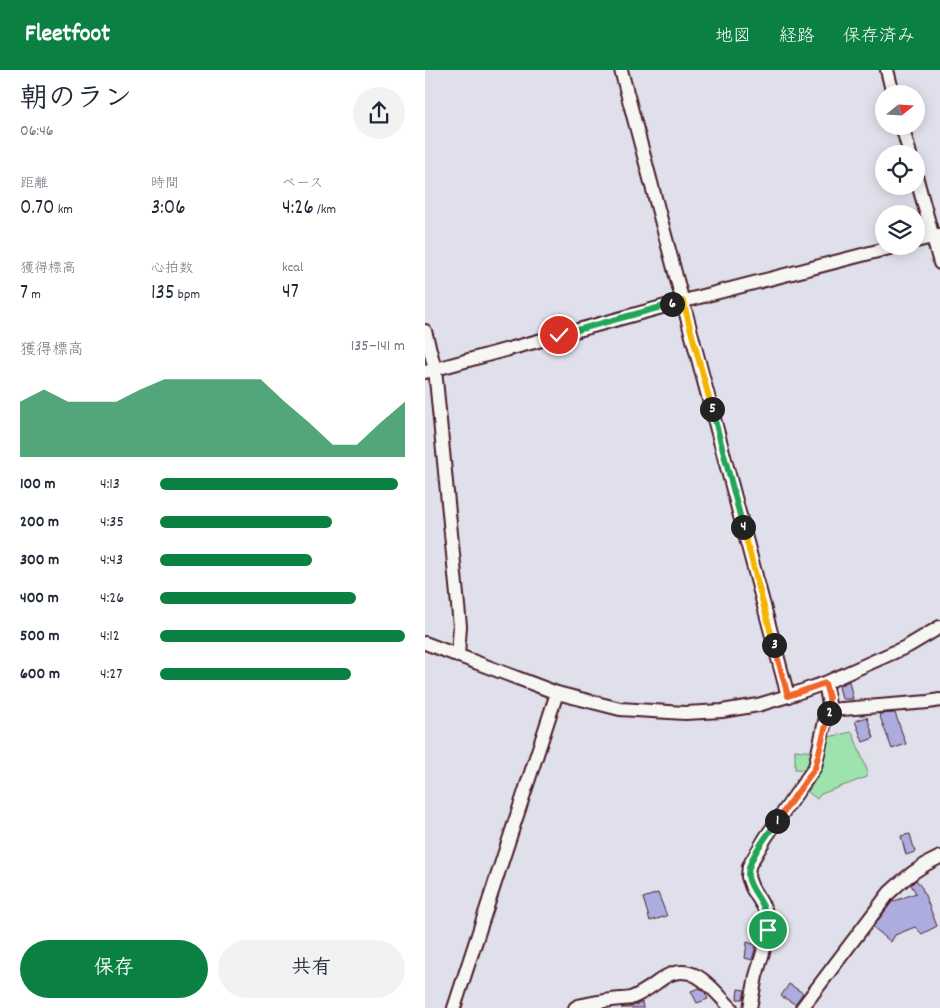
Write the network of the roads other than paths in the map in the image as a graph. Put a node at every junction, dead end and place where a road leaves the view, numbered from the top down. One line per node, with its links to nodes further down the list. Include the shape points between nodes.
1 (621, 70): 8 (street)
2 (887, 70): 3 (street)
3 (891, 85)
4 (923, 195): 5 (street)
5 (937, 236): 7 (street)
6 (875, 252): 8 (street)
7 (940, 263)
8 (683, 301): 10 (street); 16 (street)
9 (425, 331): 10 (street)
10 (430, 370): 13 (street, via 460,626)
11 (940, 627): 14 (street, via 908,646)
12 (425, 643): 13 (street)
13 (458, 656): 15 (street)
14 (825, 683): 16 (street); 18 (street)
15 (557, 693): 16 (street, via 620,709 685,713 722,711); 20 (street)
16 (788, 696)
17 (940, 700): 18 (street)
18 (830, 710): 23 (street, via 815,768 749,866 748,877 769,923)
19 (940, 857): 24 (street, via 904,878 889,894)
20 (454, 1008)
21 (575, 1008): 22 (street, via 631,998 674,973 691,972)
22 (731, 1008)
23 (749, 1008)
24 (803, 1008)

